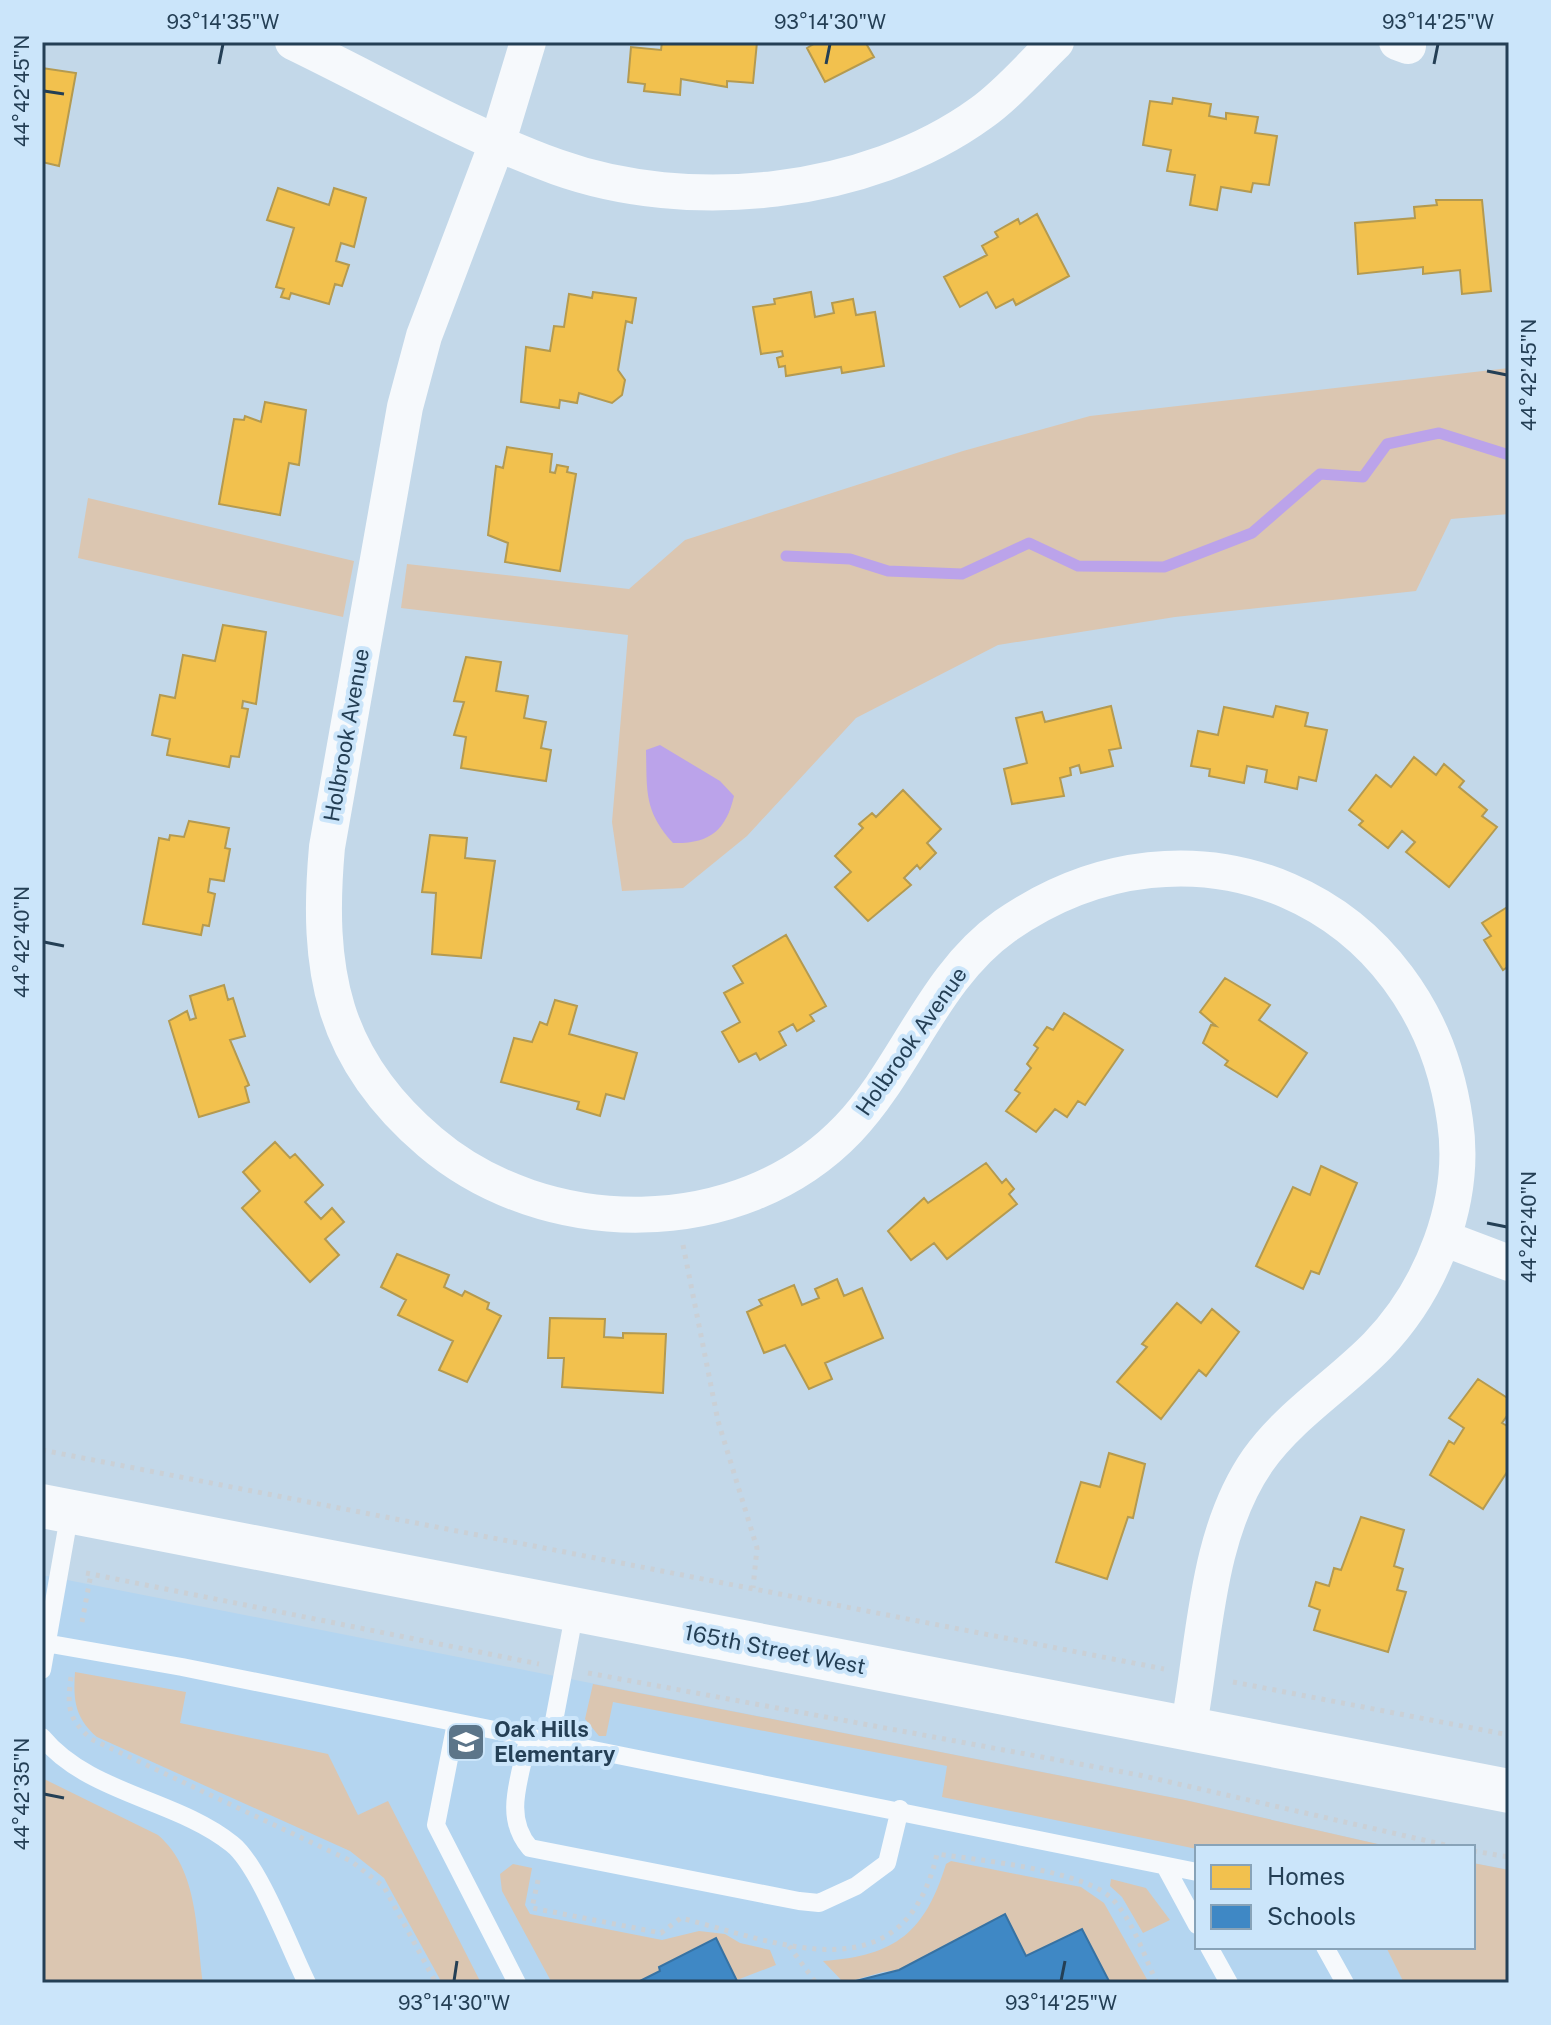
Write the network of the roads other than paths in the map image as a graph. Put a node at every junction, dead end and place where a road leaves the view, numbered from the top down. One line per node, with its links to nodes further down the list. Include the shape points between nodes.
1 (293, 42): 4 (street)
2 (528, 42): 4 (street, Holbrook Avenue)
3 (1056, 42): 4 (street, via 983,112 947,135 875,165 780,188 671,191 558,167)
4 (498, 141): 5 (street, Holbrook Avenue, via 445,273 405,407 327,847 322,906 330,993 344,1027 411,1126 445,1155 509,1191 541,1202 606,1213 677,1213 706,1207 787,1176 846,1131 947,984 1002,928 1047,900 1093,881 1145,869 1194,867 1243,874 1294,892 1340,920 1409,989 1450,1082 1458,1136)
5 (1443, 1238): 6 (street); 12 (street, Holbrook Avenue, via 1426,1276 1376,1347 1258,1460 1231,1514 1215,1569)
6 (1509, 1263)
7 (56, 1508): 8 (street, 165th Street West); 9 (lane, via 61,1567)
8 (575, 1610): 12 (street, 165th Street West); 15 (lane)
9 (45, 1643): 10 (lane); 11 (lane)
10 (42, 1670)
11 (456, 1723): 14 (lane); 24 (lane, via 436,1825)
12 (1188, 1730): 16 (street, 165th Street West)
13 (42, 1737): 23 (lane, via 56,1753 95,1776 234,1845 251,1866)
14 (528, 1738): 15 (lane); 17 (lane, via 513,1817 517,1834 530,1848 784,1899 819,1903 877,1871 887,1863)
15 (550, 1742): 17 (lane)
16 (1509, 1791)
17 (900, 1809): 18 (lane)
18 (1165, 1866): 19 (lane); 20 (lane)
19 (1195, 1872)
20 (1195, 1921)
21 (1210, 1949): 25 (lane)
22 (1326, 1949): 26 (lane)
23 (307, 1983)
24 (517, 1983)
25 (1229, 1983)
26 (1345, 1983)

